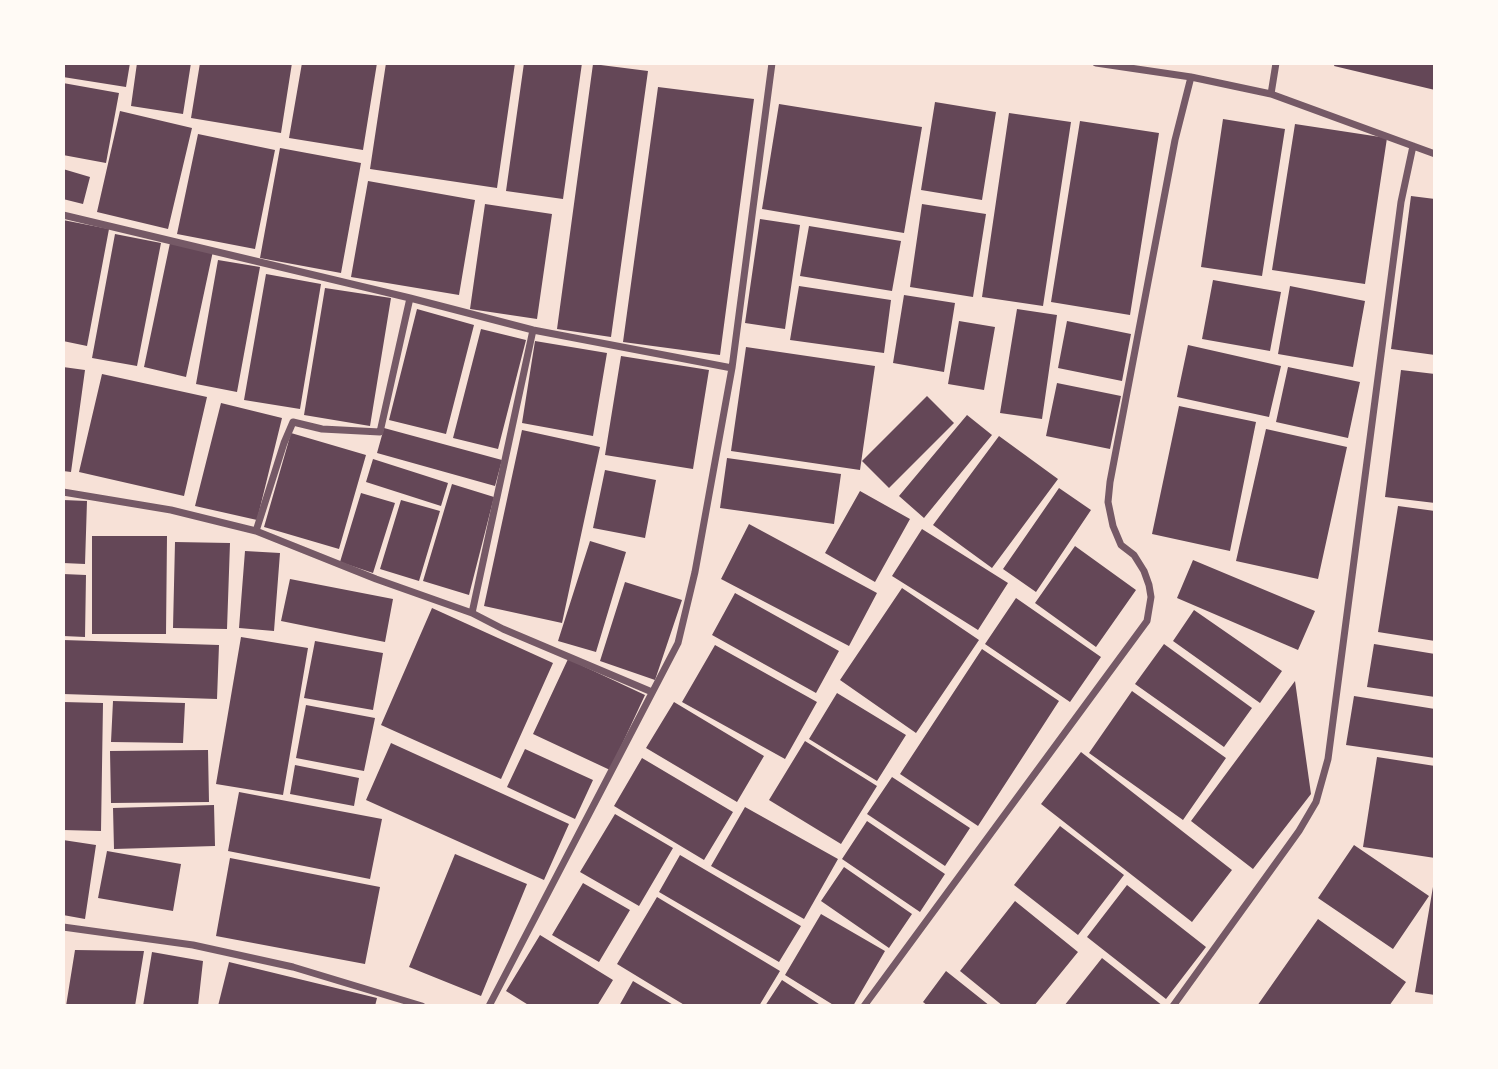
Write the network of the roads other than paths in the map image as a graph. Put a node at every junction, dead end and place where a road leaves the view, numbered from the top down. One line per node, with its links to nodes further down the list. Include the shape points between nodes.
1 (772, 63): 11 (street)
2 (1096, 63): 4 (street)
3 (1276, 63): 5 (street)
4 (1191, 77): 5 (street); 19 (street, via 1175,140 1108,502 1121,545 1134,555 1149,585 1147,621)
5 (1271, 94): 6 (street)
6 (1413, 146): 7 (street); 20 (street, via 1401,202 1328,758 1317,802)
7 (1435, 154)
8 (63, 215): 9 (street)
9 (410, 298): 10 (street); 13 (street, via 380,432 322,429 293,422)
10 (533, 330): 11 (street); 14 (street)
11 (732, 368): 15 (street, via 681,631)
12 (63, 492): 13 (street, via 171,510)
13 (256, 531): 14 (street)
14 (472, 613): 15 (street)
15 (652, 692): 18 (street)
16 (63, 927): 17 (street, via 193,945 281,964)
17 (422, 1006)
18 (489, 1006)
19 (864, 1006)
20 (1173, 1006)

